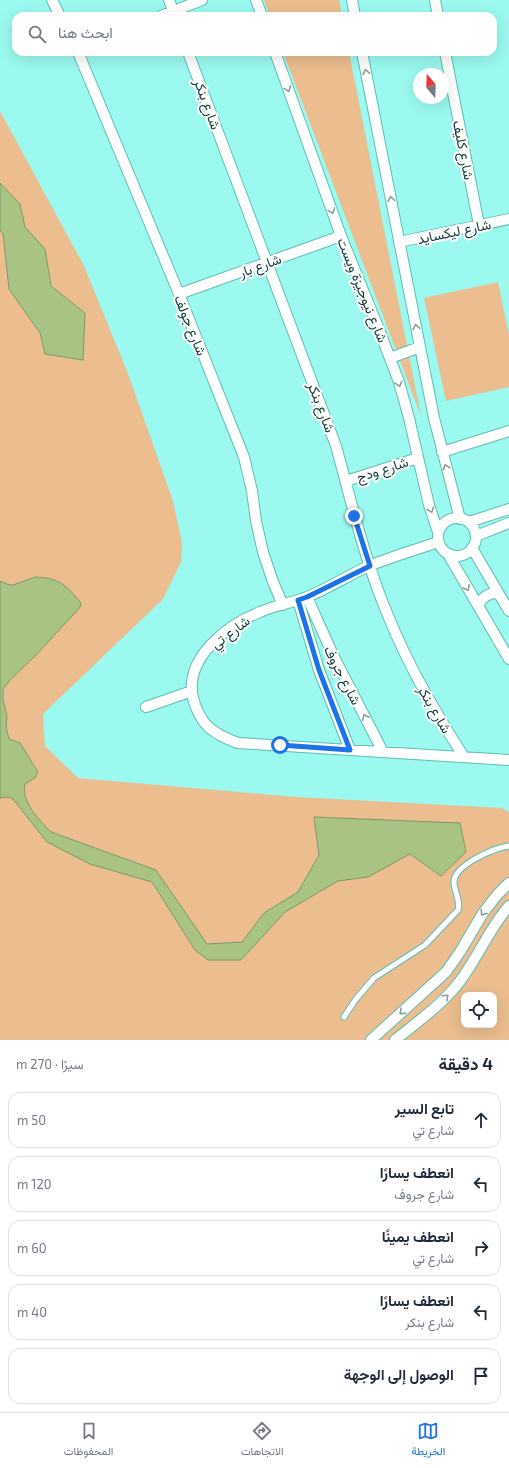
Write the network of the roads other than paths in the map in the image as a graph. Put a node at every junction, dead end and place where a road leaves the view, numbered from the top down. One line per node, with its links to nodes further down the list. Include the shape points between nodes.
1 (52, 0): 7 (street)
2 (169, 0): 8 (street)
3 (202, 0): 9 (street)
4 (256, 0): 10 (street)
5 (352, 0): 11 (street)
6 (435, 0): 12 (street)
7 (58, 12)
8 (174, 12)
9 (176, 12)
10 (260, 12)
11 (354, 12)
12 (437, 12)
13 (80, 56): 23 (street, شارع جولف)
14 (189, 56): 22 (street, شارع بنكر)
15 (276, 56): 20 (street, شارع نيوجيزة ويست, one-way to 20)
16 (363, 56): 21 (street, one-way to 16)
17 (446, 56): 19 (street, شارع كليف)
18 (509, 219): 19 (street, شارع ليكسايد)
19 (479, 225): 21 (street, شارع ليكسايد)
20 (341, 236): 22 (street, شارع بار); 25 (street, شارع نيوجيزة ويست)
21 (399, 242): 24 (street, one-way to 21)
22 (266, 263): 23 (street, شارع بار); 29 (street, شارع بنكر, via 336,446)
23 (179, 294): 41 (street, شارع جولف, via 244,457 263,552)
24 (420, 347): 25 (street); 27 (street)
25 (390, 358): 28 (street, شارع نيوجيزة ويست, one-way to 28, via 399,382)
26 (509, 431): 27 (street)
27 (442, 452): 32 (street, one-way to 27)
28 (418, 458): 29 (street, شارع ودج); 35 (street, شارع نيوجيزة ويست, one-way to 35)
29 (346, 481): 38 (street, شارع بنكر, via 350,504)
30 (509, 509): 31 (street)
31 (499, 513): 32 (street); 33 (street)
32 (465, 520): 34 (street, via 474,528); 35 (street, via 449,520 444,523)
33 (506, 524): 34 (street)
34 (476, 536): 36 (street)
35 (438, 537): 37 (street); 38 (street, شارع تي)
36 (472, 548): 37 (street, via 458,556); 39 (street)
37 (448, 554): 42 (street, one-way to 42)
38 (370, 566): 40 (street, شارع تي); 49 (street, شارع بنكر, via 404,653)
39 (499, 594): 42 (street, via 487,596 480,600); 43 (street)
40 (303, 598): 41 (street, شارع تي); 47 (street, شارع جروف, via 319,670); 48 (street, شارع جروف, one-way to 40)
41 (283, 604): 45 (street, شارع تي, via 242,621 214,642 201,656 194,673)
42 (478, 606): 44 (street)
43 (509, 611)
44 (509, 659)
45 (192, 691): 46 (street); 47 (street, شارع تي, via 196,709 206,725 220,736 232,741)
46 (146, 707)
47 (350, 750): 48 (street, شارع تي)
48 (383, 752): 49 (street, شارع تي)
49 (464, 757): 50 (street, شارع تي)
50 (509, 760)
51 (509, 846): 54 (lane, via 486,852 457,873 454,882 460,905 458,910 426,945 374,978 356,998)
52 (509, 883): 55 (street, one-way to 55, via 483,913 446,972)
53 (509, 906): 57 (street, one-way to 53, via 453,991 496,922)
54 (344, 1017)
55 (384, 1028): 56 (street); 57 (street)
56 (371, 1040)
57 (395, 1040)

